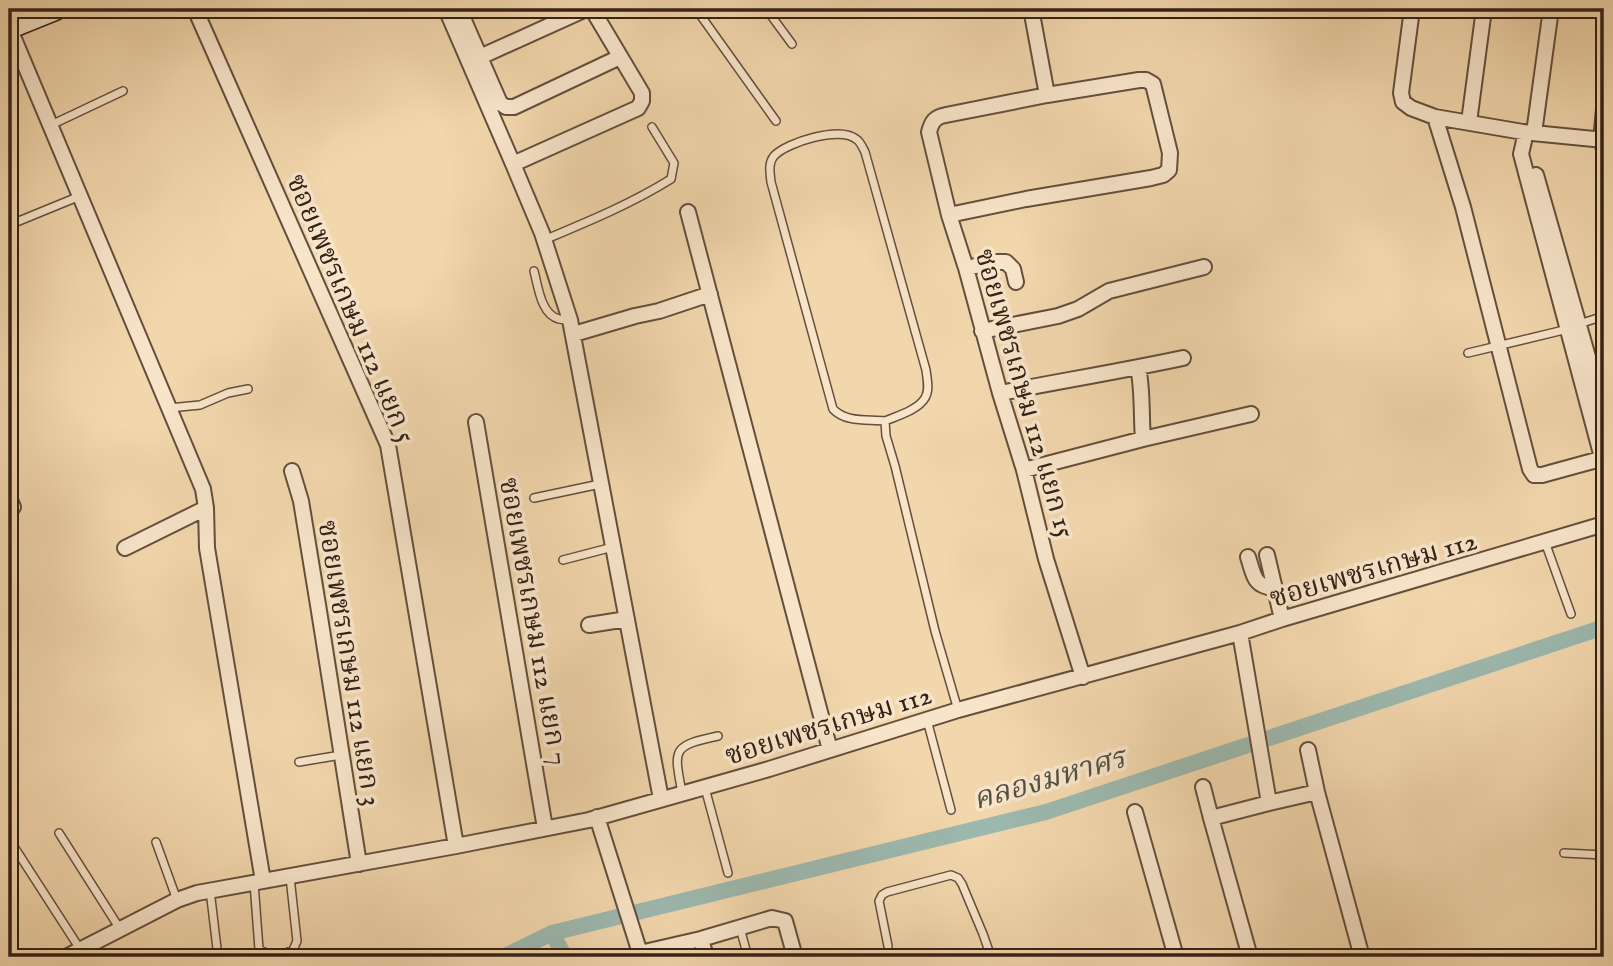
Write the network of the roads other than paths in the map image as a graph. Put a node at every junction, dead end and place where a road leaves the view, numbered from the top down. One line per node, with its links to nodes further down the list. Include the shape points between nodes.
1 (56, 9): 13 (street)
2 (195, 9): 95 (street, ซอยเพชรเกษม 112 แยก 5, via 388,445)
3 (446, 9): 27 (street)
4 (459, 9): 15 (street)
5 (586, 9): 15 (street)
6 (592, 9): 16 (street)
7 (696, 9): 21 (lane)
8 (764, 9): 14 (lane)
9 (1412, 9): 20 (street, via 1401,93 1403,102)
10 (1484, 9): 22 (street)
11 (1551, 9): 25 (street)
12 (1031, 14): 18 (street)
13 (9, 28): 23 (street)
14 (792, 44)
15 (480, 57): 16 (street, via 506,107)
16 (620, 57): 27 (street, via 642,93 638,108)
17 (122, 91): 23 (lane)
18 (1047, 95): 30 (street, ซอยเพชรเกษม 112 แยก 15, via 937,117 932,122 929,132); 30 (street, via 1139,80 1153,84 1170,153 1169,170 1119,184)
19 (1604, 109): 26 (street)
20 (1435, 117): 22 (street); 42 (street)
21 (776, 121)
22 (1469, 122): 25 (street)
23 (50, 125): 28 (street)
24 (653, 127): 32 (lane, via 674,163 671,179)
25 (1527, 136): 26 (street); 39 (street)
26 (1603, 143)
27 (513, 164): 32 (street)
28 (80, 196): 31 (lane); 48 (street)
29 (688, 212): 37 (street)
30 (948, 215): 34 (street, ซอยเพชรเกษม 112 แยก 15)
31 (14, 223)
32 (544, 240): 40 (street)
33 (1204, 267): 41 (street, via 1109,291 1058,316)
34 (966, 268): 36 (street, via 1006,262); 41 (street, ซอยเพชรเกษม 112 แยก 15)
35 (534, 271): 40 (lane, via 549,314)
36 (1016, 282)
37 (710, 294): 40 (street, via 659,311); 77 (street)
38 (1604, 316): 39 (lane)
39 (1573, 326): 42 (lane); 49 (street); 54 (street)
40 (572, 327): 57 (street)
41 (982, 331): 47 (street, ซอยเพชรเกษม 112 แยก 15)
42 (1498, 346): 43 (lane); 54 (street, via 1534,475)
43 (1468, 353)
44 (1183, 358): 45 (street)
45 (1138, 367): 47 (street); 53 (street)
46 (248, 389): 48 (lane, via 200,405)
47 (1000, 393): 55 (street, ซอยเพชรเกษม 112 แยก 15)
48 (169, 408): 59 (street, via 203,489)
49 (1604, 413)
50 (1251, 414): 53 (street)
51 (885, 421): 51 (lane, via 918,405 926,398 928,386 874,180 857,139 834,134 806,140 781,150 769,167 833,409 846,418); 74 (lane)
52 (476, 422): 91 (street, ซอยเพชรเกษม 112 แยก 7)
53 (1143, 439): 55 (street)
54 (1604, 461)
55 (1024, 470): 73 (street, ซอยเพชรเกษม 112 แยก 15)
56 (292, 471): 79 (street, ซอยเพชรเกษม 112 แยก 3, via 301,501)
57 (600, 484): 58 (lane); 62 (street)
58 (534, 498)
59 (206, 508): 63 (street); 101 (street, via 207,548)
60 (1604, 524): 61 (street, ซอยเพชรเกษม 112)
61 (1545, 542): 68 (lane); 70 (street, ซอยเพชรเกษม 112)
62 (613, 547): 66 (lane); 69 (street)
63 (125, 548)
64 (1267, 555): 67 (street)
65 (1248, 557): 67 (street, via 1257,582)
66 (563, 560)
67 (1274, 588): 70 (street)
68 (1571, 614)
69 (627, 619): 71 (street); 85 (street)
70 (1282, 619): 72 (street, ซอยเพชรเกษม 112)
71 (589, 625)
72 (1240, 634): 73 (street, ซอยเพชรเกษม 112); 86 (street)
73 (1083, 677): 74 (street, ซอยเพชรเกษม 112)
74 (958, 710): 75 (street, ซอยเพชรเกษม 112)
75 (927, 719): 77 (street, ซอยเพชรเกษม 112); 87 (lane)
76 (718, 736): 84 (lane, via 691,742 680,750)
77 (830, 750): 81 (street, ซอยเพชรเกษม 112)
78 (1308, 750): 83 (street)
79 (341, 755): 80 (lane); 98 (street, ซอยเพชรเกษม 112 แยก 3)
80 (299, 762)
81 (705, 787): 84 (street, ซอยเพชรเกษม 112); 99 (lane)
82 (1203, 788): 90 (street)
83 (1317, 792): 86 (street); 118 (street)
84 (682, 793): 85 (street, ซอยเพชรเกษม 112)
85 (661, 799): 89 (street, ซอยเพชรเกษม 112)
86 (1269, 803): 90 (street)
87 (951, 810)
88 (1135, 812): 116 (street)
89 (597, 817): 91 (street, ซอยเพชรเกษม 112); 109 (street)
90 (1211, 818): 117 (street)
91 (545, 828): 95 (street, ซอยเพชรเกษม 112)
92 (59, 833): 105 (lane)
93 (9, 839): 108 (lane)
94 (156, 842): 103 (lane)
95 (456, 846): 98 (street, ซอยเพชรเกษม 112)
96 (1564, 853): 97 (lane)
97 (1604, 855)
98 (359, 864): 100 (street, ซอยเพชรเกษม 112)
99 (728, 873)
100 (290, 877): 101 (street, ซอยเพชรเกษม 112); 101 (lane, via 297,941 285,954 266,955 259,949)
101 (259, 882): 102 (street, ซอยเพชรเกษม 112)
102 (209, 889): 103 (street, ซอยเพชรเกษม 112); 111 (lane)
103 (177, 900): 105 (street, ซอยเพชรเกษม 112)
104 (740, 928): 106 (street); 113 (lane); 114 (street, via 772,918 785,921)
105 (120, 929): 108 (street, ซอยเพชรเกษม 112)
106 (701, 939): 109 (street); 112 (street)
107 (888, 946): 115 (lane, via 879,901 882,895 951,875 962,884)
108 (80, 950): 110 (street, ซอยเพชรเกษม 112)
109 (644, 952)
110 (66, 957)
111 (218, 957)
112 (706, 957)
113 (748, 957)
114 (795, 957)
115 (991, 957)
116 (1176, 957)
117 (1250, 957)
118 (1362, 957)

